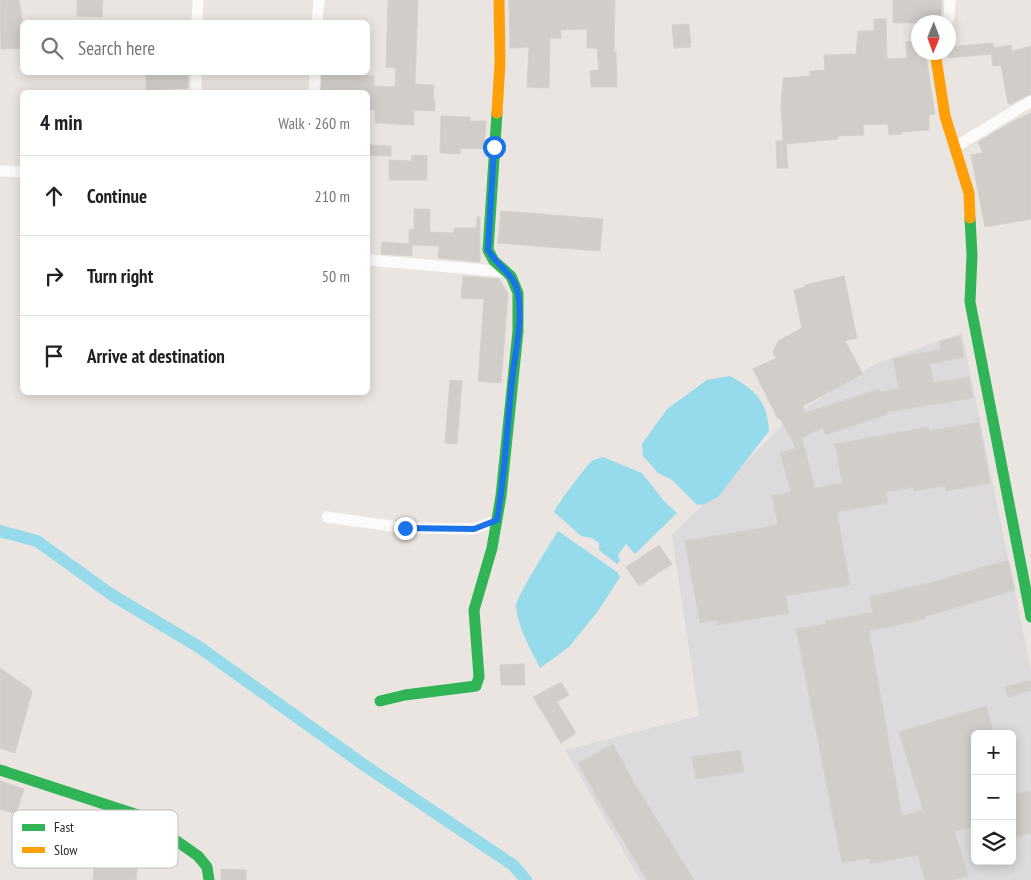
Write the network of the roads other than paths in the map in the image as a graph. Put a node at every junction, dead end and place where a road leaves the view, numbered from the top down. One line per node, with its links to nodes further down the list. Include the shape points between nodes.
1 (198, 0): 6 (street)
2 (319, 0): 7 (street)
3 (499, 0): 18 (street, via 500,62 488,250 494,261)
4 (950, 0): 5 (street)
5 (948, 15)
6 (197, 20)
7 (317, 20)
8 (936, 60): 14 (street, via 944,116)
9 (196, 75): 11 (street)
10 (315, 75): 12 (street)
11 (196, 90)
12 (314, 90)
13 (1031, 102): 14 (street)
14 (954, 147): 21 (street, via 969,193 970,302)
15 (0, 171): 16 (street)
16 (20, 172)
17 (370, 260): 18 (street)
18 (508, 272): 20 (street, via 518,293 518,331)
19 (327, 517): 20 (street, via 405,528 474,529)
20 (497, 520): 22 (street, via 474,610 476,686)
21 (1031, 617)
22 (380, 701)
23 (0, 770): 24 (street)
24 (123, 810)
25 (178, 840): 26 (street, via 207,867)
26 (209, 880)

